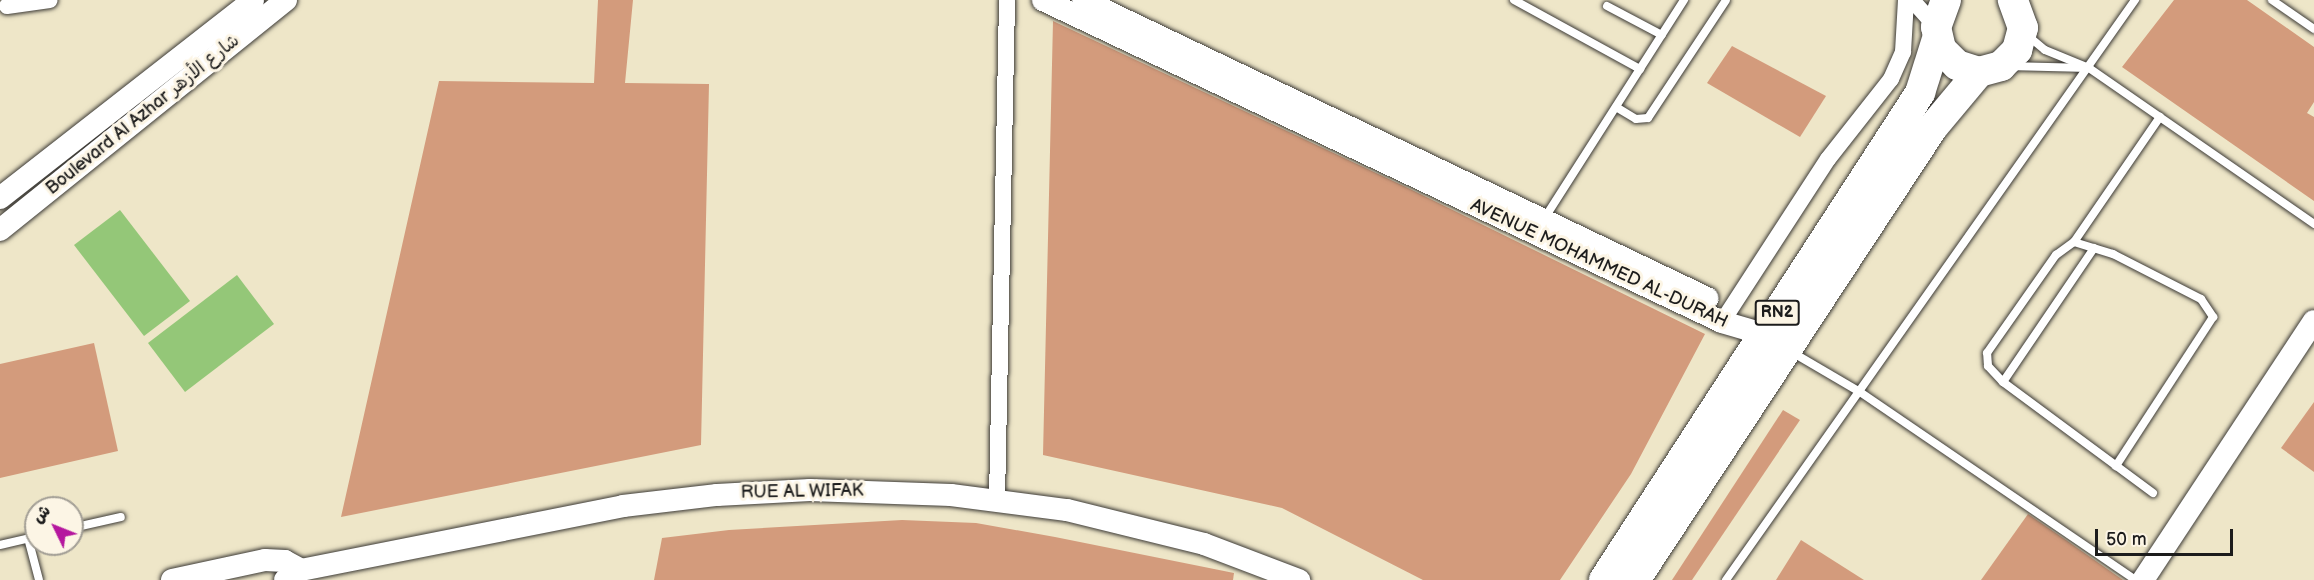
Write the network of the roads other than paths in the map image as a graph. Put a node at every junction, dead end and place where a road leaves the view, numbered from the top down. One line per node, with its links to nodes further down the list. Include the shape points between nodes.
1 (50, 0): 14 (street)
2 (253, 0): 25 (street, Boulevard Al Azhar شارع الأزهر)
3 (285, 0): 28 (street, Boulevard Al Azhar شارع الأزهر)
4 (1007, 0): 38 (street)
5 (1043, 0): 27 (street, AVENUE MOHAMMED AL-DURAH)
6 (1083, 0): 27 (street, AVENUE MOHAMMED AL-DURAH)
7 (1514, 0): 21 (lane)
8 (1684, 0): 19 (lane)
9 (1726, 0): 23 (lane, via 1648,118 1636,119)
10 (1906, 0): 31 (street, via 1903,52 1891,79 1828,159)
11 (1912, 0): 17 (street)
12 (2135, 0): 20 (lane)
13 (2272, 0): 18 (lane)
14 (7, 6)
15 (1607, 6): 19 (lane)
16 (2019, 9): 20 (lane, via 2038,46); 22 (highway, RN2, via 2017,50)
17 (1940, 22): 22 (highway, via 1957,65); 33 (highway, RN2, via 1920,93)
18 (2314, 29)
19 (1662, 35): 21 (lane)
20 (2089, 68): 22 (lane); 24 (lane); 35 (lane)
21 (1640, 69): 23 (lane)
22 (1990, 69): 33 (highway, RN2, via 1933,127)
23 (1616, 107): 27 (lane)
24 (2160, 117): 26 (lane); 29 (lane)
25 (3, 188)
26 (2314, 224)
27 (1540, 227): 31 (street, AVENUE MOHAMMED AL-DURAH)
28 (0, 230)
29 (2074, 242): 30 (lane); 34 (lane, via 2056,255 1987,353 1988,366)
30 (2094, 248): 34 (lane); 36 (lane, via 2201,299 2213,317)
31 (1726, 316): 33 (street, AVENUE MOHAMMED AL-DURAH)
32 (2314, 321): 52 (street)
33 (1775, 342): 35 (lane); 48 (highway, RN2); 49 (highway, RN2)
34 (2003, 382): 36 (lane)
35 (1860, 392): 50 (lane); 51 (lane)
36 (2116, 466): 37 (lane)
37 (2153, 493)
38 (997, 500): 44 (street, RUE AL WIFAK, via 857,490 717,495 623,506); 47 (street, RUE AL WIFAK, via 1137,525 1204,544)
39 (121, 517): 40 (lane)
40 (84, 525)
41 (24, 539): 42 (lane)
42 (0, 545)
43 (35, 556): 45 (lane)
44 (295, 577): 46 (street, RUE AL WIFAK, via 285,561 266,560)
45 (39, 580)
46 (172, 580)
47 (1299, 580)
48 (1604, 580)
49 (1635, 580)
50 (1726, 580)
51 (2136, 580)
52 (2143, 580)

